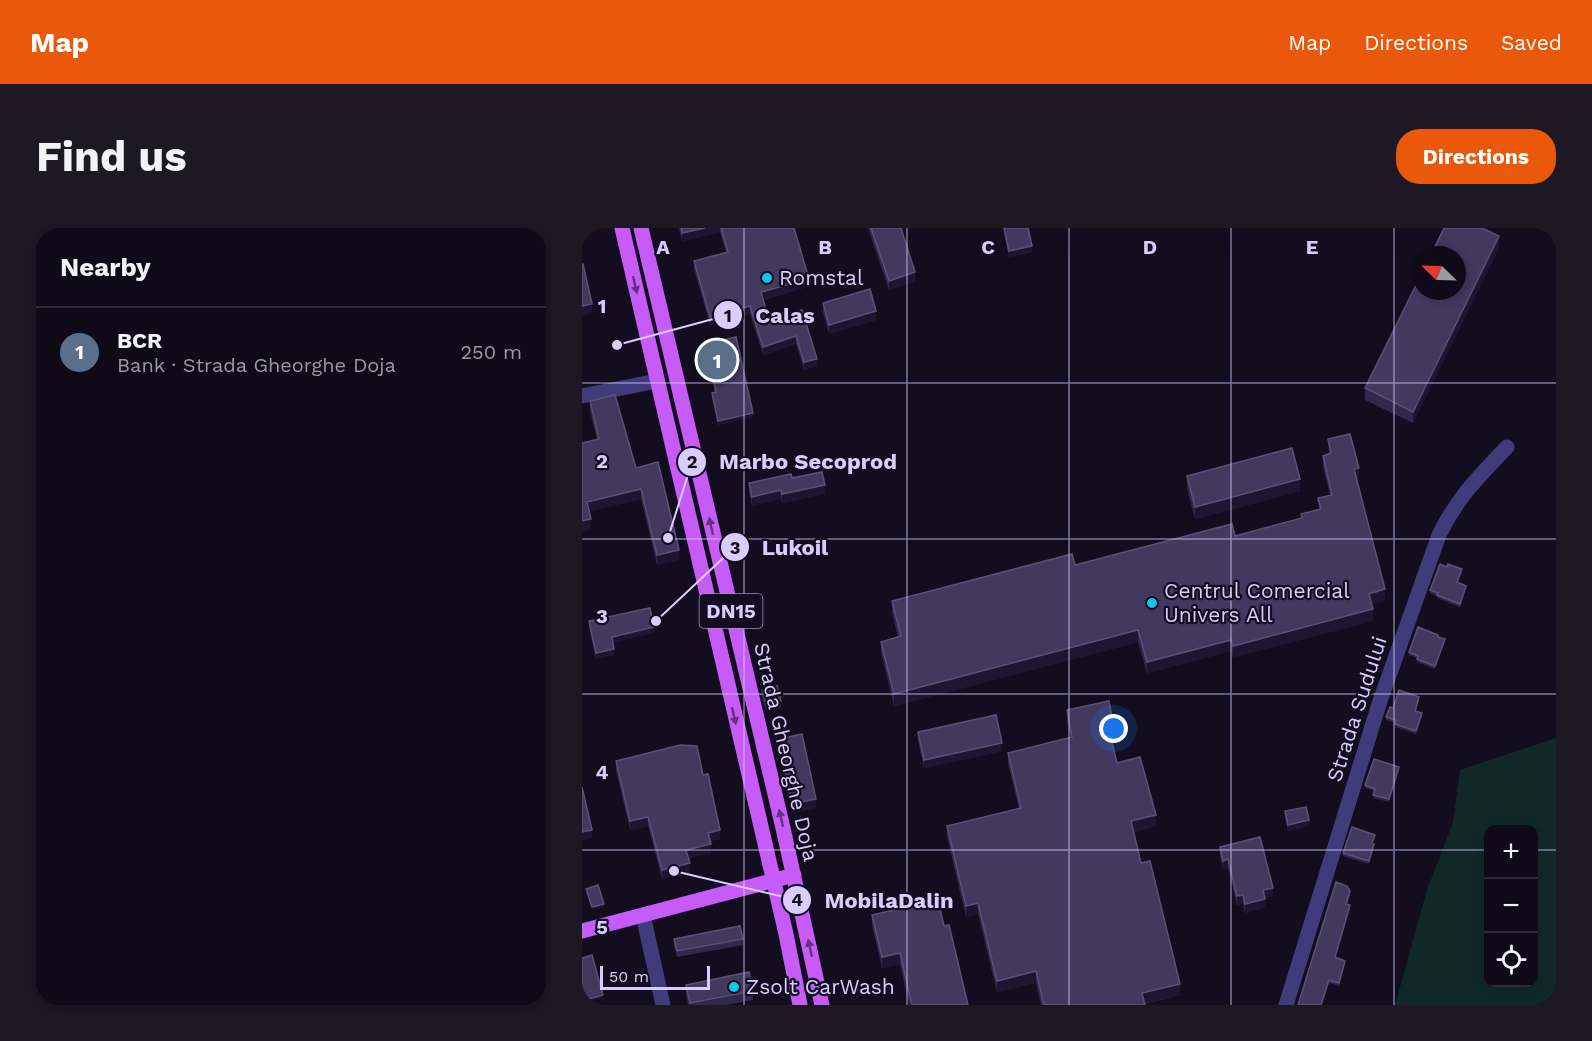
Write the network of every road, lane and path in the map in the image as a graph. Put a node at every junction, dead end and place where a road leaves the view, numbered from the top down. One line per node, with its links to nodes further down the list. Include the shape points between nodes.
1 (622, 228): 3 (main road, Strada Gheorghe Doja / DN15, one-way to 3)
2 (641, 228): 6 (main road, Strada Gheorghe Doja / DN15, one-way to 2)
3 (657, 381): 4 (street); 7 (main road, Strada Gheorghe Doja / DN15, one-way to 7)
4 (582, 396)
5 (1507, 447): 13 (street, Strada Sudului, via 1461,495 1439,535 1380,701)
6 (794, 875): 7 (main road); 12 (main road, Strada Gheorghe Doja / DN15, one-way to 6)
7 (772, 880): 8 (main road); 11 (main road, Strada Gheorghe Doja / DN15)
8 (643, 915): 9 (main road); 10 (street)
9 (582, 931)
10 (663, 1005)
11 (800, 1005)
12 (822, 1005)
13 (1286, 1005)

